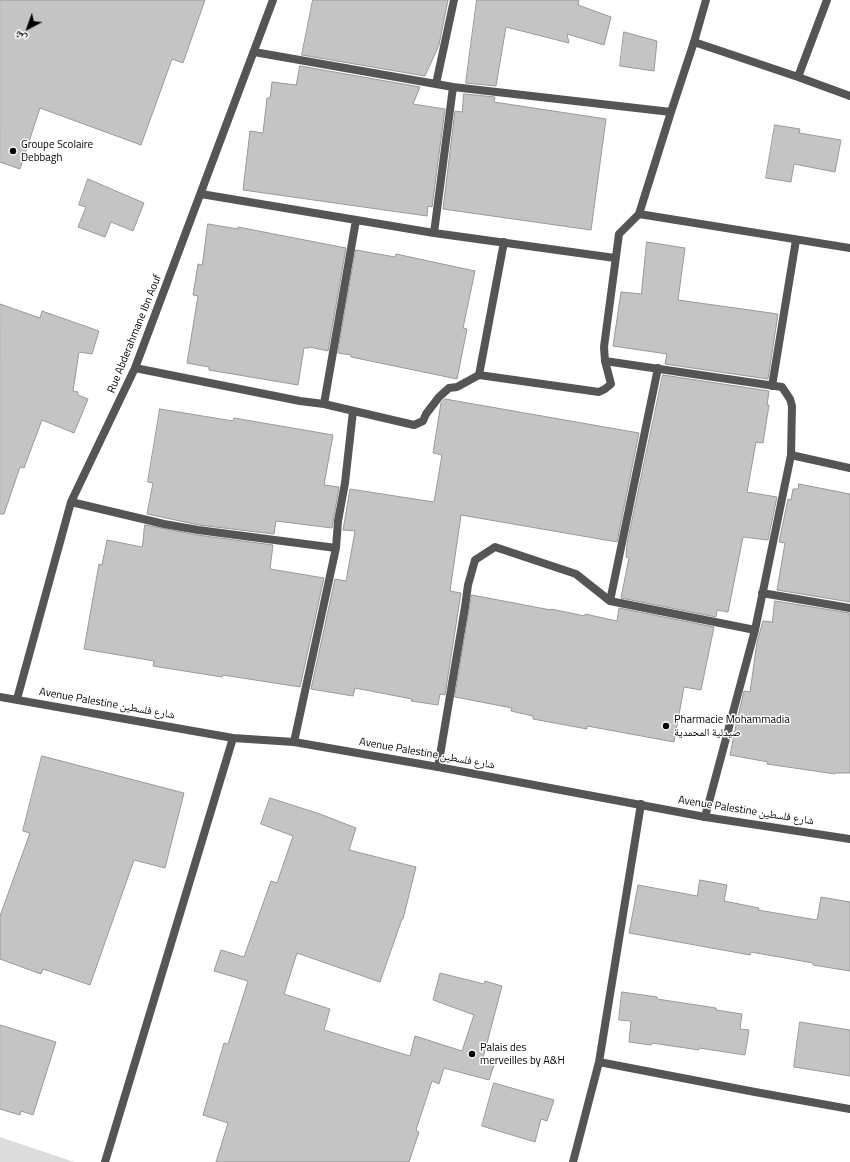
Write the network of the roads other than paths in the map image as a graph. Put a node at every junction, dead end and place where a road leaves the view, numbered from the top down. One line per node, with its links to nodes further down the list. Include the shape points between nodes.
1 (273, 0): 6 (street, Rue Abderahmane Ibn Aouf)
2 (454, 0): 8 (street)
3 (706, 0): 5 (street)
4 (827, 0): 7 (street)
5 (694, 42): 7 (street); 11 (street)
6 (254, 52): 8 (street); 12 (street, Rue Abderahmane Ibn Aouf)
7 (798, 77): 10 (street)
8 (436, 84): 9 (street)
9 (453, 88): 11 (street); 15 (street)
10 (850, 96)
11 (671, 112): 13 (street)
12 (201, 194): 14 (street); 21 (street, Rue Abderahmane Ibn Aouf)
13 (639, 214): 16 (street); 19 (street, via 619,234)
14 (356, 220): 15 (street); 25 (street)
15 (434, 232): 17 (street)
16 (796, 240): 18 (street); 24 (street)
17 (504, 242): 19 (street); 23 (street)
18 (850, 248)
19 (615, 258): 20 (street, via 604,347)
20 (605, 361): 22 (street); 23 (street, via 611,384 599,392)
21 (135, 368): 25 (street); 29 (street, Rue Abderahmane Ibn Aouf)
22 (658, 368): 24 (street); 32 (street)
23 (479, 375): 26 (street, via 457,387 449,388 439,397 423,421 414,425)
24 (772, 386): 27 (street, via 782,387 792,406)
25 (324, 404): 26 (street)
26 (353, 412): 30 (street)
27 (791, 455): 28 (street); 31 (street)
28 (850, 468)
29 (71, 502): 30 (street, via 198,530); 36 (street, Rue Abderahmane Ibn Aouf)
30 (336, 548): 38 (street)
31 (762, 593): 33 (street); 34 (street)
32 (610, 601): 34 (street); 39 (street, via 576,574 495,547 476,560 468,586)
33 (850, 608)
34 (755, 630): 41 (street)
35 (0, 697): 36 (street, Avenue Palestine شارع فلسطين)
36 (17, 700): 37 (street, Avenue Palestine شارع فلسطين)
37 (233, 738): 38 (street, Avenue Palestine شارع فلسطين); 45 (street)
38 (294, 742): 39 (street, Avenue Palestine شارع فلسطين)
39 (438, 767): 40 (street, Avenue Palestine شارع فلسطين)
40 (641, 804): 41 (street, Avenue Palestine شارع فلسطين); 43 (street)
41 (705, 817): 42 (street, Avenue Palestine شارع فلسطين)
42 (850, 839)
43 (598, 1062): 44 (street); 46 (street)
44 (850, 1108)
45 (105, 1162)
46 (573, 1162)

